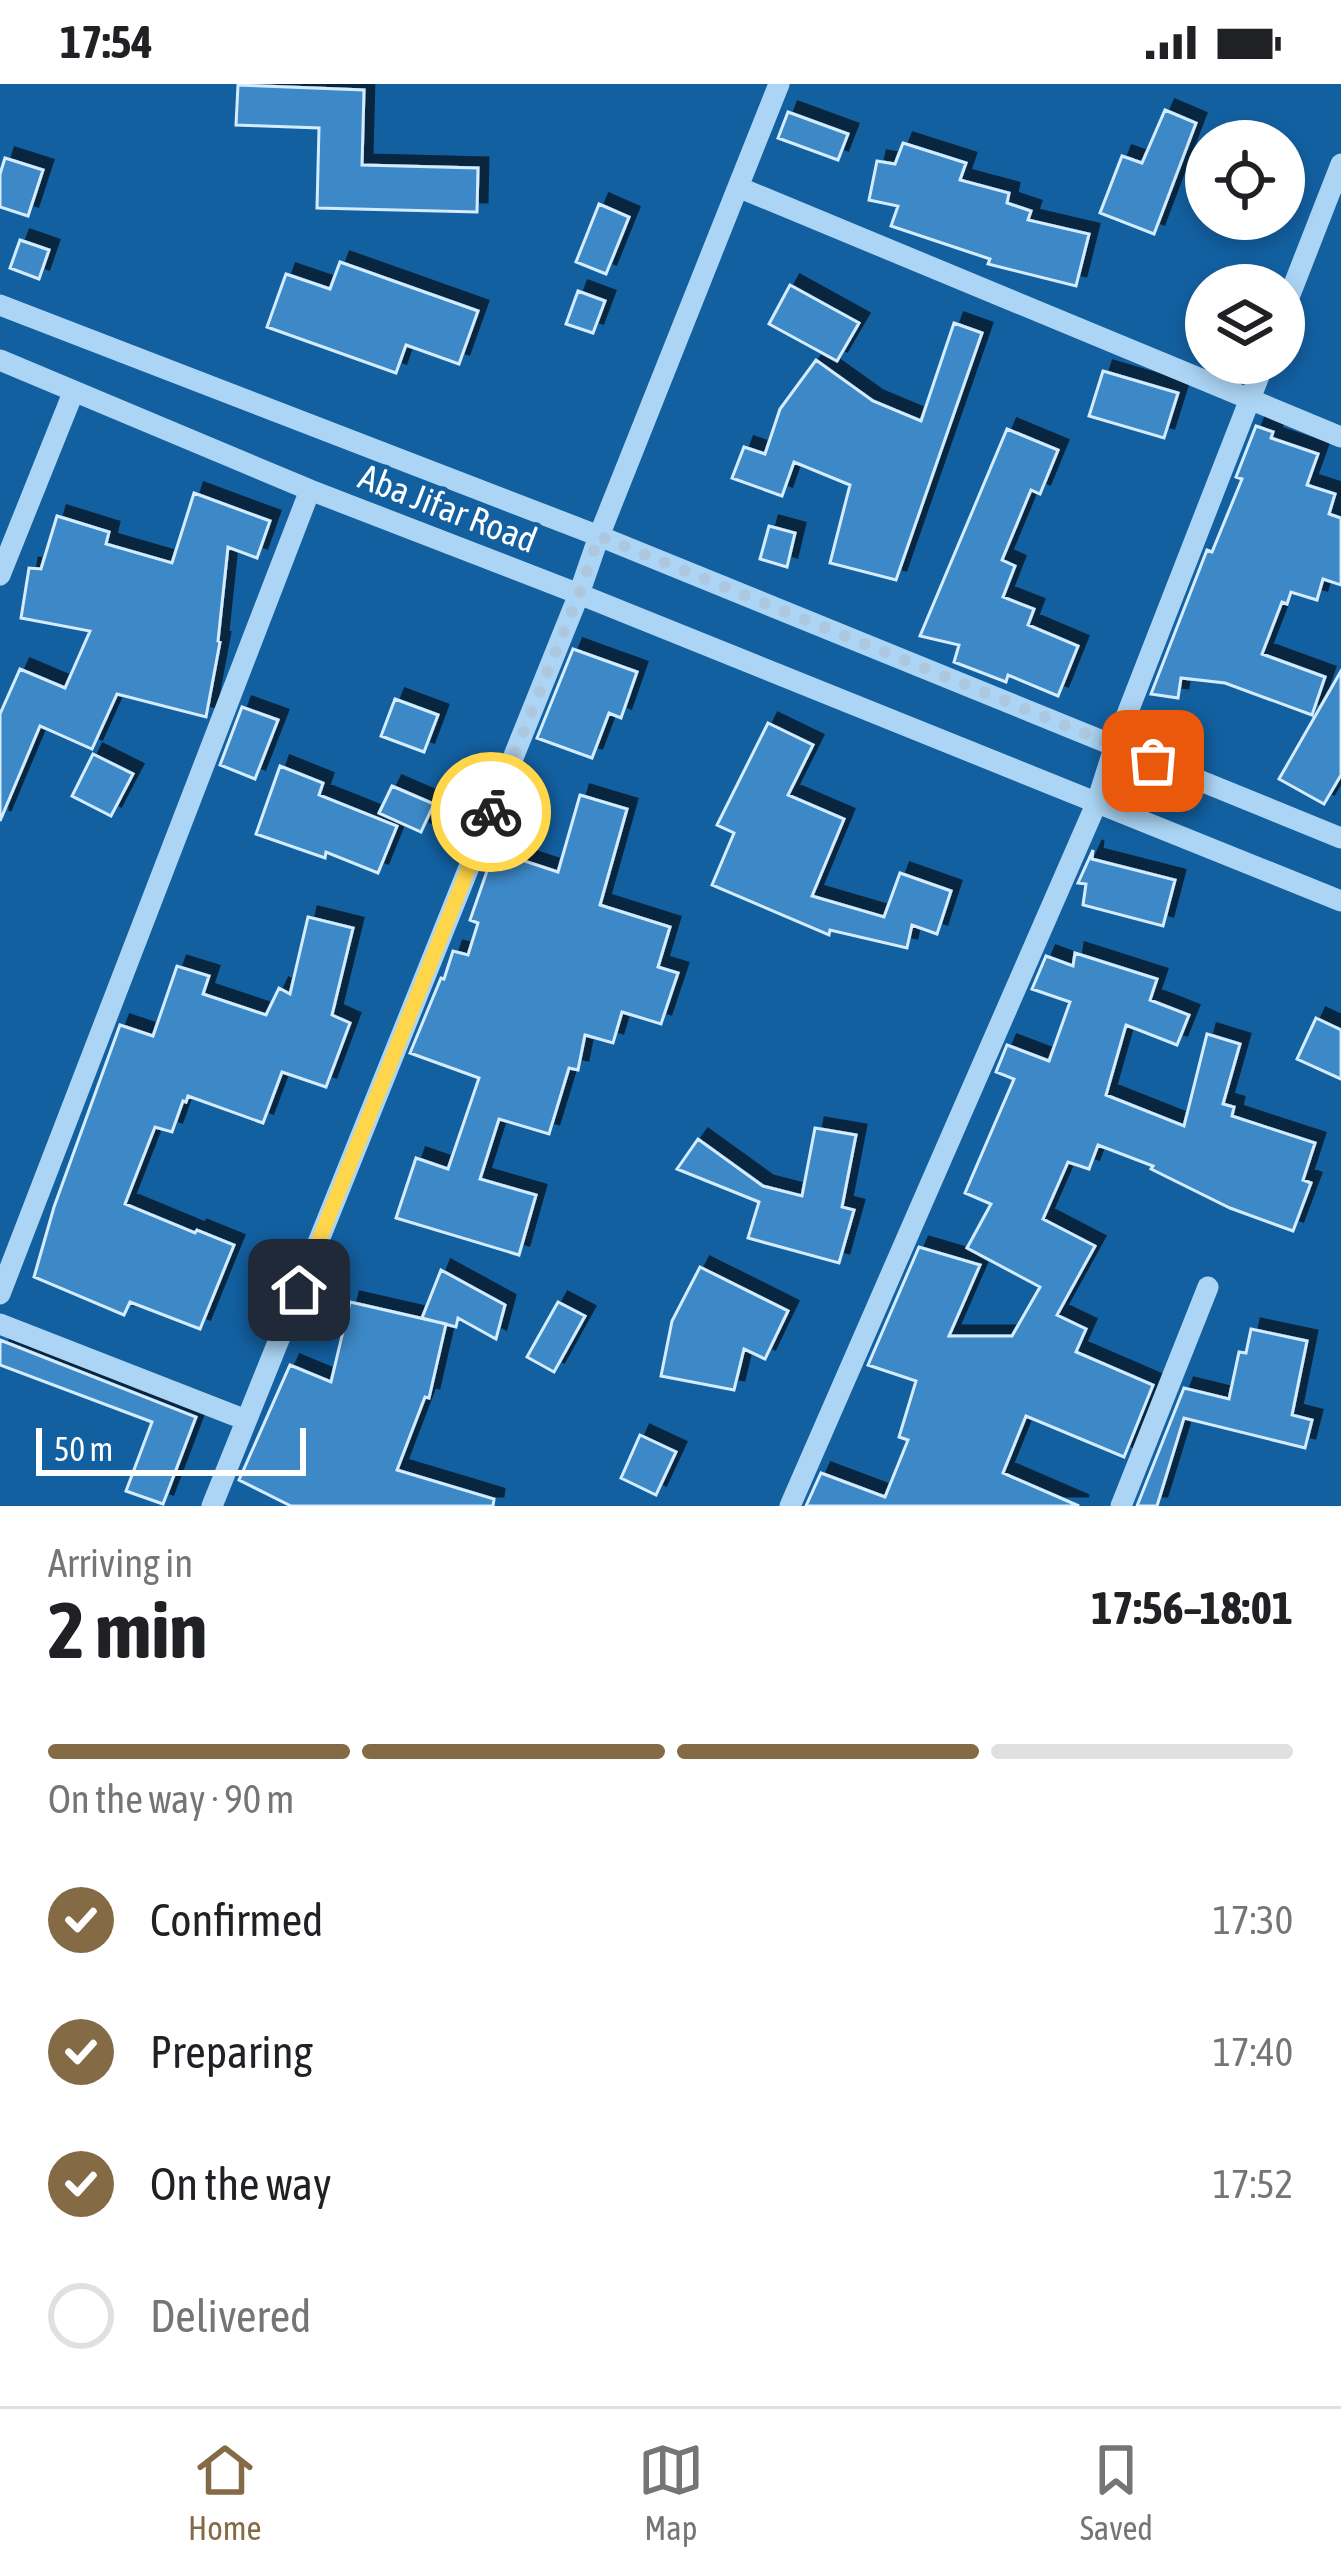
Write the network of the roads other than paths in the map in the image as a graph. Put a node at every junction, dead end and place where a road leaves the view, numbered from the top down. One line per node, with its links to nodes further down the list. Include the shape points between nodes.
1 (779, 84): 3 (street)
2 (1341, 164): 4 (street)
3 (738, 188): 9 (street); 12 (street)
4 (1302, 264)
5 (0, 305): 12 (street, Aba Jifar Road)
6 (0, 360): 8 (street, Aba Jifar Road)
7 (1256, 384): 9 (street)
8 (73, 393): 11 (street, Aba Jifar Road); 13 (street)
9 (1250, 399): 10 (street); 15 (street)
10 (1341, 437)
11 (310, 490): 14 (street, Aba Jifar Road); 20 (street)
12 (599, 536): 14 (street); 15 (street, Aba Jifar Road)
13 (0, 575)
14 (579, 594): 16 (street, Aba Jifar Road); 22 (street)
15 (1115, 746): 16 (street); 17 (street, Aba Jifar Road)
16 (1096, 802): 18 (street, Aba Jifar Road); 24 (street)
17 (1341, 838)
18 (1341, 901)
19 (1208, 1286): 25 (street)
20 (0, 1294)
21 (0, 1324): 22 (street)
22 (246, 1420): 23 (street)
23 (212, 1506)
24 (790, 1506)
25 (1120, 1506)

